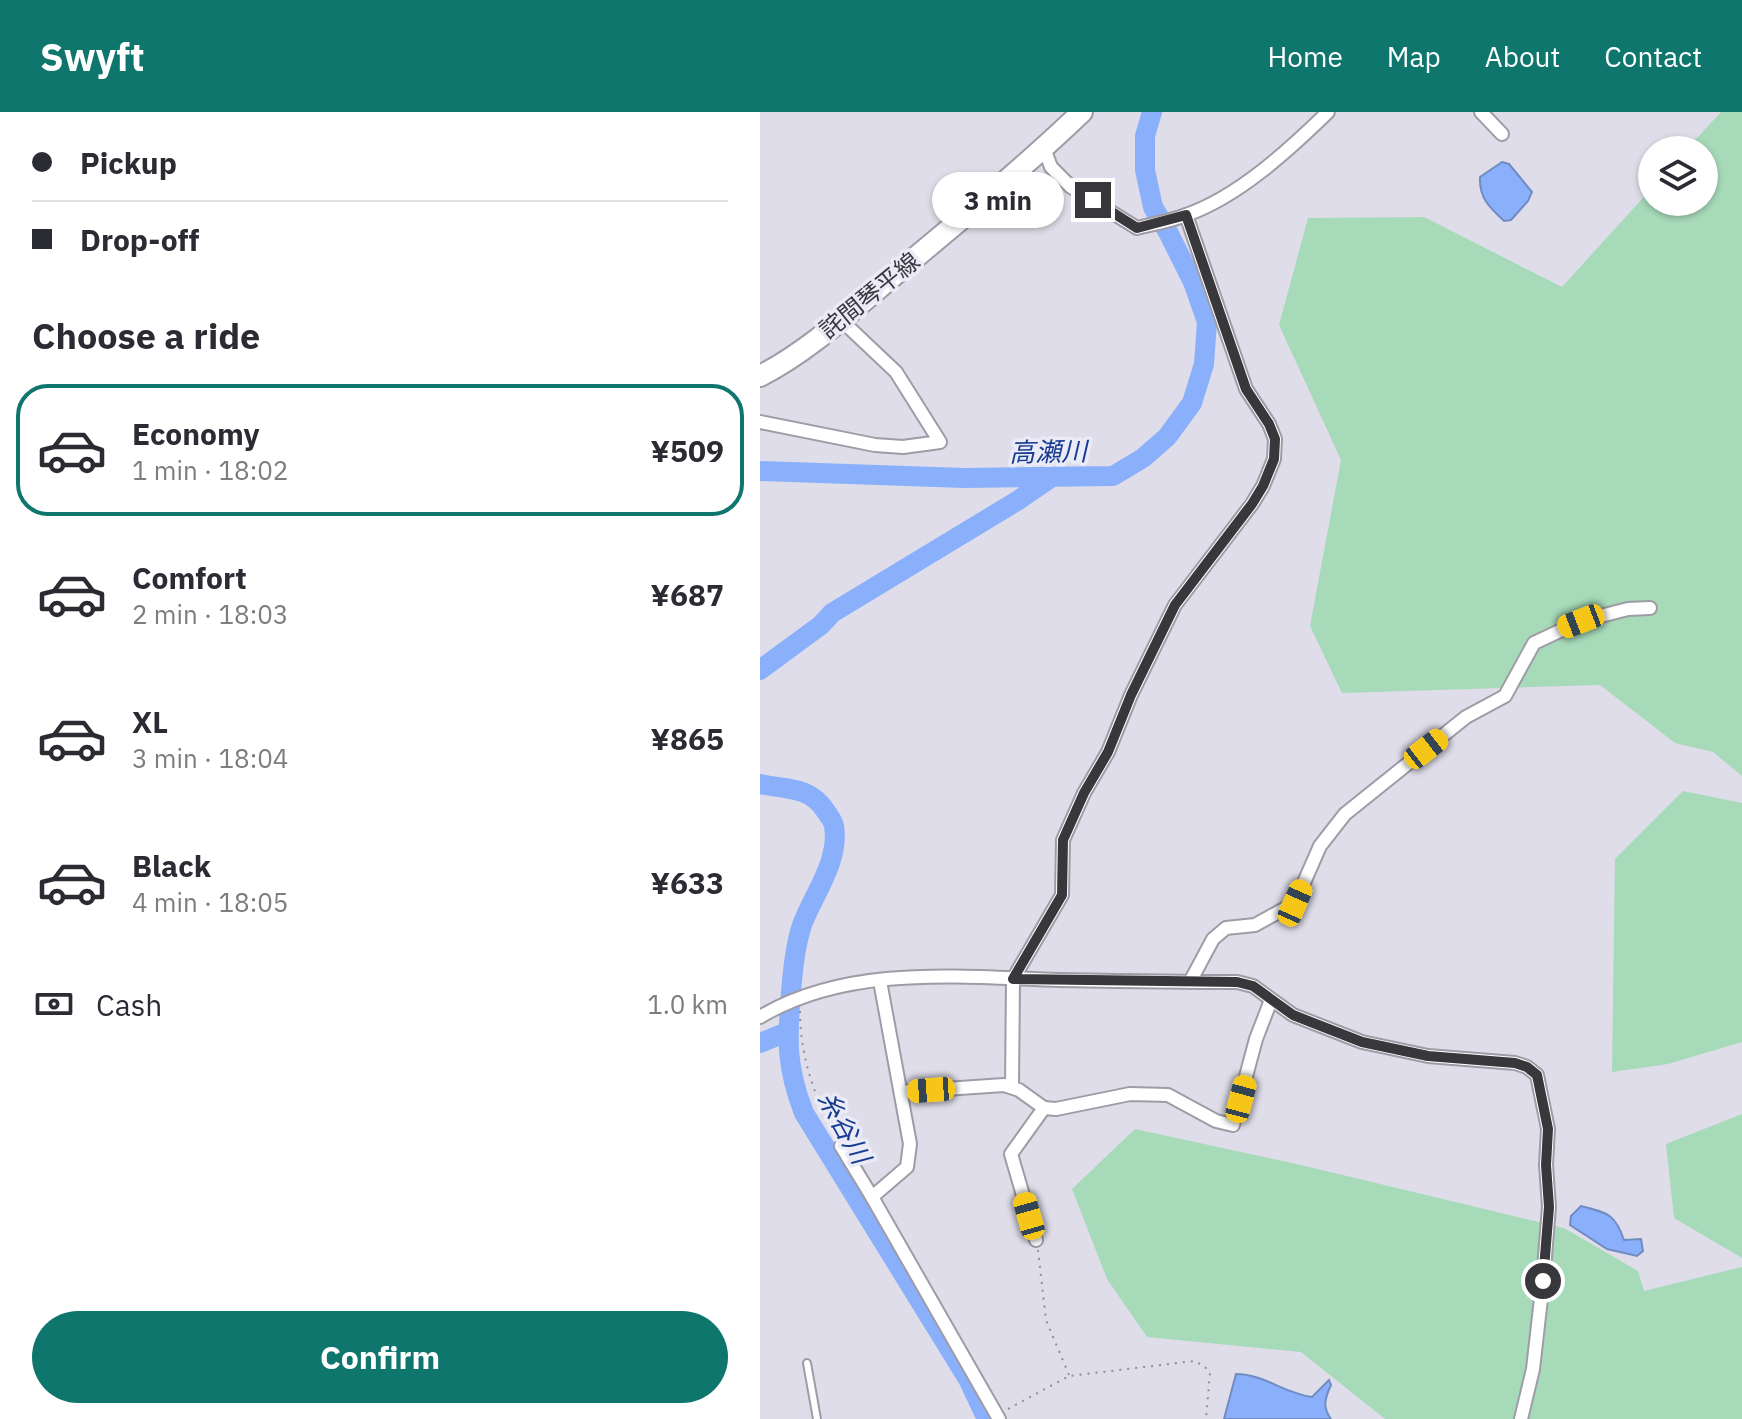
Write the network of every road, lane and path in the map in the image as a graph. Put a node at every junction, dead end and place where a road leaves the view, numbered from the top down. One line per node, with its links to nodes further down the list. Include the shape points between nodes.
1 (1082, 112): 5 (main road, 詫間琴平線)
2 (1328, 112): 6 (street, via 1272,162 1220,199)
3 (1481, 112): 4 (street)
4 (1502, 134)
5 (1044, 148): 6 (street, via 1051,167 1071,187 1137,228); 7 (main road, 詫間琴平線)
6 (1186, 215): 11 (street, via 1246,389 1275,439 1274,459 1252,504 1175,605 1063,840 1062,895)
7 (841, 320): 8 (main road, 詫間琴平線); 9 (street, via 896,372 940,442 875,445)
8 (760, 376)
9 (760, 422)
10 (1650, 608): 13 (street, via 1581,621 1534,643 1505,696 1466,717 1345,814 1320,846 1295,903 1255,925 1226,928 1213,939)
11 (1013, 979): 12 (street); 13 (street); 17 (street)
12 (880, 981): 14 (street); 18 (street)
13 (1190, 982): 15 (street, via 1237,982)
14 (800, 996): 16 (street); 20 (path, via 800,1035 809,1077)
15 (1271, 1000): 19 (street, via 1233,1125 1168,1095 1130,1094); 28 (street, via 1293,1015 1362,1042 1428,1056 1515,1063 1537,1075 1548,1129 1549,1207 1533,1369)
16 (760, 1017)
17 (1012, 1087): 18 (street); 19 (street)
18 (901, 1092): 21 (street, via 910,1144 907,1167)
19 (1044, 1108): 22 (street, via 1011,1154)
20 (841, 1146): 21 (street)
21 (872, 1197): 25 (street)
22 (1036, 1240): 24 (path, via 1046,1320)
23 (807, 1363): 26 (lane)
24 (1069, 1376): 25 (path); 27 (path, via 1194,1361 1210,1373)
25 (998, 1417)
26 (817, 1419)
27 (1206, 1419)
28 (1521, 1419)

